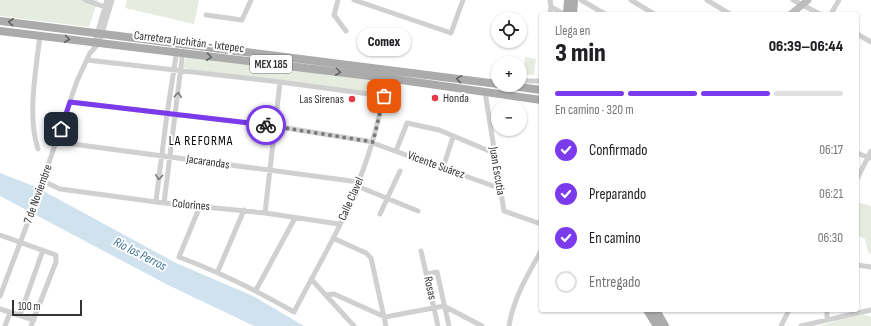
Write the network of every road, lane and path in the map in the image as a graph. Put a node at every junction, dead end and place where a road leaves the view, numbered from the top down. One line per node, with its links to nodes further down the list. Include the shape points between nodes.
1 (86, 0): 17 (street)
2 (107, 0): 17 (street)
3 (112, 0): 30 (street)
4 (251, 0): 29 (street, via 242,20)
5 (338, 0): 33 (street, via 334,15)
6 (354, 0): 7 (street, via 451,33)
7 (463, 0)
8 (550, 0): 18 (street)
9 (568, 0): 21 (main road)
10 (574, 0): 22 (main road)
11 (581, 0): 23 (street)
12 (631, 0): 24 (street)
13 (707, 0): 25 (street)
14 (793, 0): 16 (street)
15 (839, 0): 28 (street)
16 (805, 2): 26 (street); 27 (street)
17 (105, 7): 30 (street)
18 (551, 7): 19 (street); 20 (street)
19 (550, 12)
20 (561, 12)
21 (565, 12)
22 (573, 12)
23 (602, 12)
24 (651, 12)
25 (727, 12)
26 (793, 12)
27 (818, 12)
28 (832, 12)
29 (206, 15)
30 (104, 18): 34 (street, 7 de Noviembre)
31 (0, 21): 34 (main road, Carretera Juchitán - Ixtepec / MEX 185, one-way to 31)
32 (0, 31): 36 (main road, Carretera Juchitán - Ixtepec / MEX 185)
33 (346, 31)
34 (99, 34): 38 (street, 7 de Noviembre); 39 (main road, Carretera Juchitán - Ixtepec / MEX 185)
35 (859, 35): 37 (street)
36 (40, 36): 38 (main road, Carretera Juchitán - Ixtepec / MEX 185, one-way to 38); 63 (street, via 34,102 34,138)
37 (871, 42)
38 (95, 44): 40 (main road, Carretera Juchitán - Ixtepec / MEX 185); 41 (street, 7 de Noviembre)
39 (180, 44): 40 (street); 48 (main road, Carretera Juchitán - Ixtepec / MEX 185, one-way to 39)
40 (180, 53): 42 (street); 43 (street); 44 (main road, Carretera Juchitán - Ixtepec / MEX 185, one-way to 44)
41 (86, 60): 42 (street); 56 (street, 7 de Noviembre)
42 (174, 69): 43 (street); 57 (street)
43 (180, 70): 47 (street); 58 (street, one-way to 43)
44 (387, 78): 51 (main road, Carretera Juchitán - Ixtepec / MEX 185); 54 (street, Calle Clavel)
45 (527, 80): 46 (street)
46 (539, 81)
47 (280, 82): 54 (street); 59 (street)
48 (491, 83)
49 (527, 88): 50 (main road)
50 (539, 90)
51 (485, 92): 53 (main road, Carretera Juchitán - Ixtepec / MEX 185); 66 (street, Juan Escutia)
52 (503, 92): 53 (street)
53 (502, 95): 55 (main road, Carretera Juchitán - Ixtepec / MEX 185)
54 (384, 96): 62 (street, Calle Clavel)
55 (539, 100)
56 (70, 102): 57 (street, Vicente Suárez); 61 (street, 7 de Noviembre)
57 (167, 114): 58 (street, Vicente Suárez); 68 (street)
58 (176, 115): 59 (street, Vicente Suárez); 69 (street)
59 (274, 126): 62 (street, Vicente Suárez); 72 (street)
60 (453, 137): 64 (street, via 439,130 407,123); 66 (street); 71 (street)
61 (57, 142): 68 (street, Jacarandas); 75 (street, 7 de Noviembre)
62 (373, 142): 64 (street, Vicente Suárez); 76 (street, Calle Clavel)
63 (38, 149)
64 (396, 151): 71 (street, Vicente Suárez)
65 (871, 151): 70 (street)
66 (494, 154): 77 (street, Juan Escutia)
67 (859, 154): 70 (street)
68 (161, 156): 69 (street, Jacarandas); 79 (street, one-way to 79)
69 (169, 156): 72 (street, Jacarandas); 80 (street)
70 (869, 158): 74 (street)
71 (443, 168): 77 (street, Vicente Suárez)
72 (269, 171): 76 (street, Jacarandas); 84 (street)
73 (400, 171): 78 (street)
74 (859, 176)
75 (43, 180): 79 (street, Colorines, via 60,189); 91 (street, 7 de Noviembre)
76 (358, 184): 78 (street, Jacarandas); 88 (street, Calle Clavel)
77 (499, 188): 87 (street, Juan Escutia, via 504,212)
78 (387, 198): 83 (street, Jacarandas); 85 (street)
79 (156, 201): 80 (street, Colorines)
80 (164, 203): 81 (street, Colorines)
81 (200, 206): 82 (street, Colorines); 97 (street, via 179,257)
82 (244, 210): 84 (street, Colorines); 97 (street)
83 (418, 211)
84 (264, 213): 86 (street, Colorines)
85 (380, 214)
86 (295, 218): 88 (street, Colorines); 100 (street)
87 (539, 223)
88 (340, 224): 90 (street, Calle Clavel)
89 (0, 235): 91 (street)
90 (333, 238): 99 (street, Calle Clavel); 113 (street, via 370,256)
91 (20, 243): 92 (street); 102 (street, 7 de Noviembre)
92 (43, 250): 112 (street); 114 (street, via 56,255 56,262)
93 (421, 251): 98 (street, Rosas)
94 (539, 255): 123 (street, via 511,312)
95 (859, 265): 96 (street)
96 (871, 267)
97 (218, 271): 100 (street)
98 (427, 274): 103 (street, Rosas, via 437,272); 104 (street, Rosas)
99 (311, 279): 100 (street, Calle Clavel, via 294,312); 101 (street)
100 (256, 290)
101 (326, 295): 113 (street, via 334,294); 118 (street)
102 (0, 296)
103 (444, 306): 104 (street); 121 (street, Rosas); 122 (street)
104 (434, 307): 113 (street); 120 (street, Rosas)
105 (0, 309): 111 (street)
106 (871, 310): 115 (street)
107 (648, 312): 124 (main road)
108 (657, 312): 125 (main road)
109 (788, 312): 126 (street)
110 (827, 312): 115 (street)
111 (10, 313): 112 (street); 116 (street)
112 (20, 315): 114 (street)
113 (384, 317): 119 (street)
114 (34, 320): 117 (street)
115 (827, 320): 127 (street)
116 (5, 326)
117 (32, 326)
118 (354, 326)
119 (386, 326)
120 (438, 326)
121 (449, 326)
122 (482, 326)
123 (509, 326)
124 (657, 326)
125 (665, 326)
126 (781, 326)
127 (801, 326)

